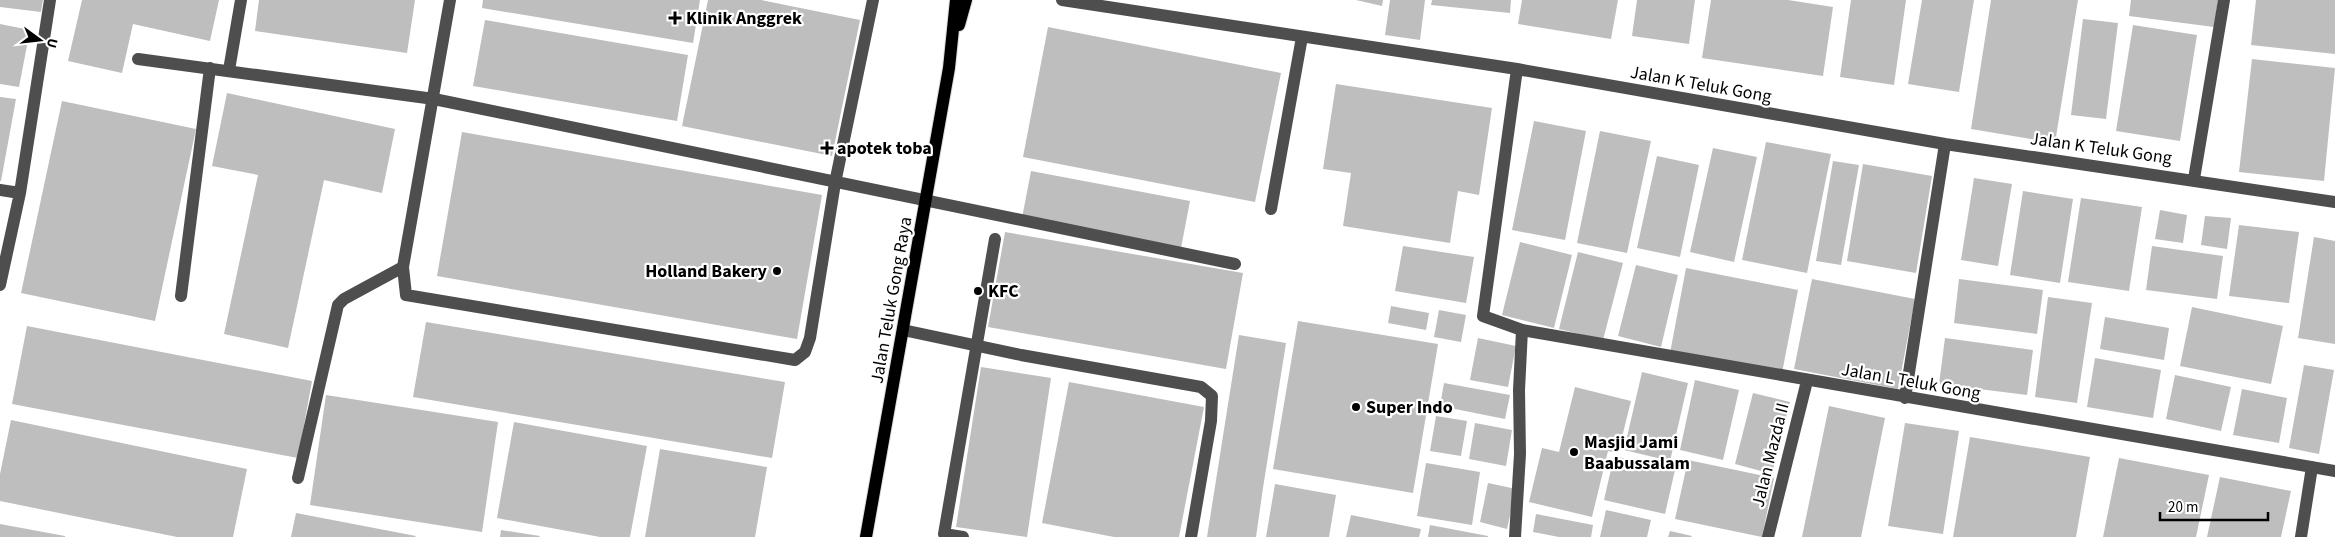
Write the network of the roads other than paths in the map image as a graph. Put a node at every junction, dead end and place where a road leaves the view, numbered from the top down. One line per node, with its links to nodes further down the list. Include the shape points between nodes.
1 (50, 0): 20 (street)
2 (241, 0): 14 (street)
3 (450, 0): 15 (street)
4 (873, 0): 18 (street)
5 (956, 0): 12 (main road, Jalan Teluk Gong Raya)
6 (966, 0): 12 (main road, Jalan Teluk Gong Raya)
7 (1062, 0): 9 (street, Jalan K Teluk Gong)
8 (2224, 0): 17 (street)
9 (1302, 37): 13 (street, Jalan K Teluk Gong); 23 (street)
10 (138, 59): 11 (street)
11 (210, 68): 14 (street); 28 (street)
12 (949, 68): 21 (main road, Jalan Teluk Gong Raya)
13 (1517, 69): 16 (street, Jalan K Teluk Gong); 30 (street, Jalan L Teluk Gong, via 1483,316)
14 (229, 70): 15 (street)
15 (434, 99): 18 (street); 26 (street)
16 (1945, 144): 17 (street, Jalan K Teluk Gong); 33 (street)
17 (2194, 179): 22 (street, Jalan K Teluk Gong)
18 (835, 183): 21 (street); 26 (street, via 810,338 805,352 795,360 411,297 406,295)
19 (0, 190): 20 (street)
20 (20, 194): 27 (street)
21 (926, 201): 25 (street); 29 (main road, Jalan Teluk Gong Raya)
22 (2335, 202)
23 (1271, 209)
24 (995, 240): 31 (street)
25 (1235, 264)
26 (403, 267): 36 (street, via 338,305)
27 (0, 285)
28 (181, 296)
29 (903, 330): 31 (street); 37 (main road, Jalan Teluk Gong Raya)
30 (1522, 330): 32 (street, Jalan L Teluk Gong); 40 (street)
31 (977, 345): 38 (street, via 944,534); 39 (street, via 1201,387 1212,396 1211,421)
32 (1807, 381): 33 (street, Jalan L Teluk Gong); 41 (street, Jalan Mazda II)
33 (1905, 398): 34 (street, Jalan L Teluk Gong)
34 (2312, 468): 35 (street, Jalan L Teluk Gong); 42 (street)
35 (2335, 471)
36 (298, 478)
37 (866, 537)
38 (962, 537)
39 (1191, 537)
40 (1515, 537)
41 (1768, 537)
42 (2301, 537)

